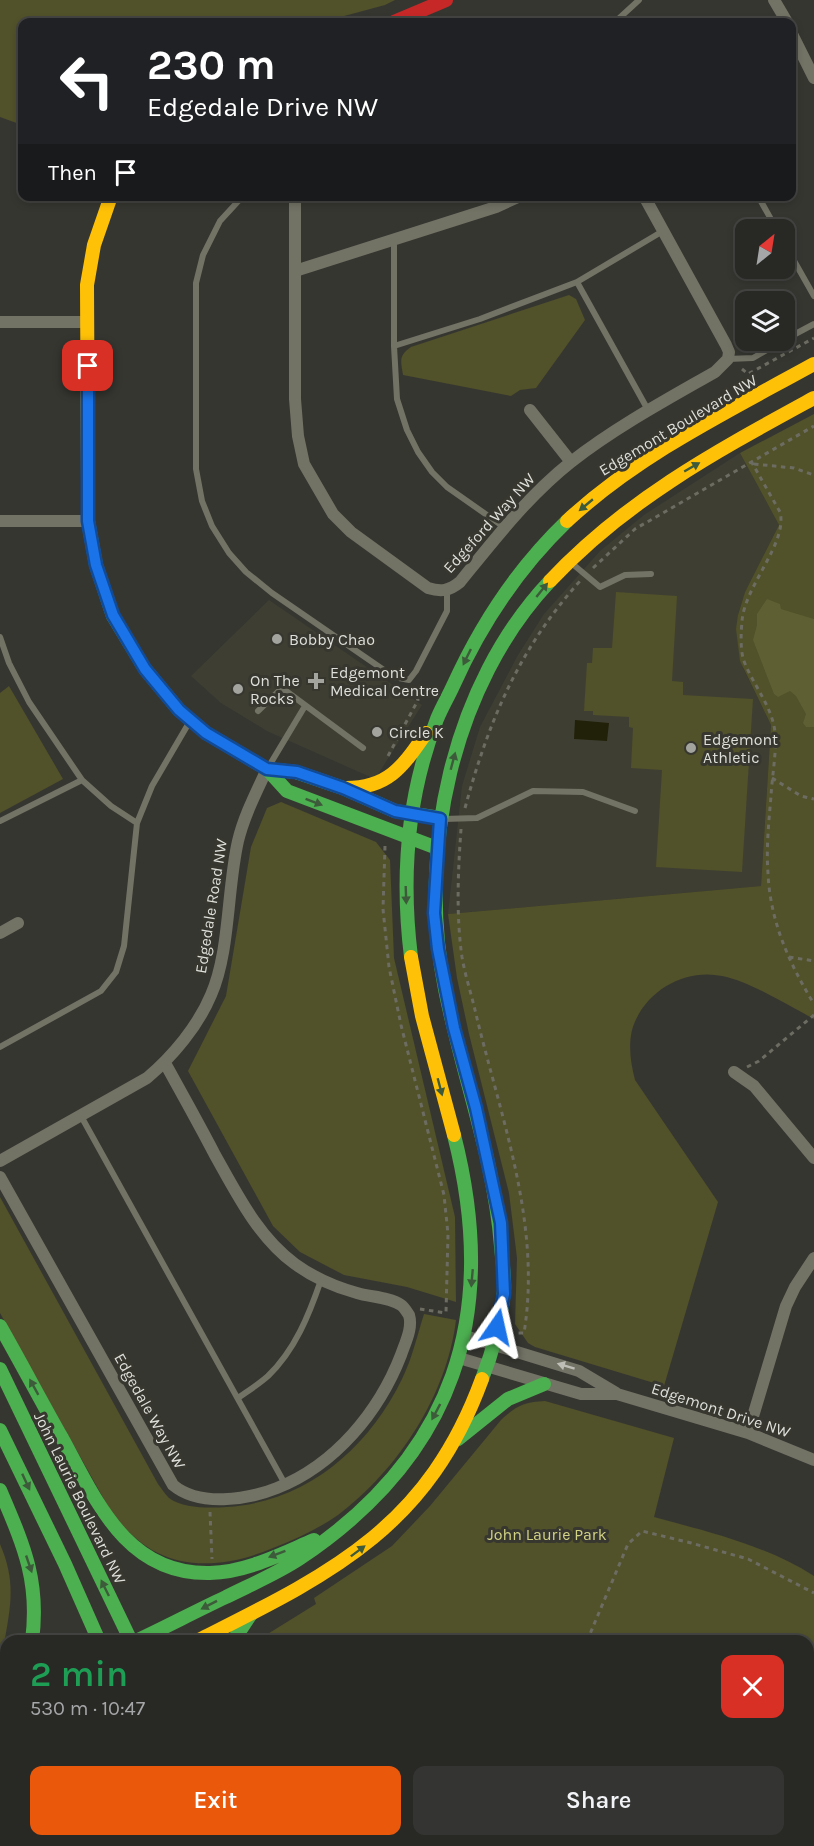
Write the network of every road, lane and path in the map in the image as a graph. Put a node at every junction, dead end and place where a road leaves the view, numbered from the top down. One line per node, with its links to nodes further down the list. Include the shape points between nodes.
1 (446, 0): 4 (main road)
2 (639, 0): 5 (lane)
3 (774, 0): 6 (street)
4 (403, 18)
5 (619, 18)
6 (784, 18)
7 (796, 42): 8 (street)
8 (814, 78)
9 (109, 201): 22 (main road, via 94,245 87,285)
10 (238, 201): 45 (lane, via 220,220 202,255 196,283 196,469 202,501 212,526 246,572 394,677)
11 (295, 201): 19 (street, Edgeford Way NW)
12 (509, 201): 17 (street)
13 (647, 201): 16 (street)
14 (761, 201): 15 (lane)
15 (771, 219)
16 (663, 231): 20 (lane); 28 (street, via 726,345)
17 (394, 241): 19 (street); 26 (lane)
18 (795, 262): 21 (lane)
19 (295, 271): 43 (street, Edgeford Way NW, via 295,399 304,464 333,514 351,532 428,588)
20 (577, 282): 26 (lane, via 480,320); 32 (lane)
21 (814, 296)
22 (88, 321): 23 (street); 38 (main road)
23 (0, 322)
24 (814, 324): 25 (lane)
25 (795, 334)
26 (394, 346): 39 (lane, via 397,399 418,452 447,487)
27 (765, 351): 28 (lane, via 753,358)
28 (728, 359): 32 (street, Edgeford Way NW, via 715,372)
29 (814, 364): 48 (main road, Edgemont Boulevard NW, one-way to 48, via 631,470 579,510 532,558 495,608)
30 (814, 398): 40 (main road, one-way to 30, via 620,514 677,475)
31 (530, 411): 34 (street)
32 (648, 411): 34 (street, Edgeford Way NW)
33 (814, 426): 35 (path)
34 (571, 462): 39 (street, Edgeford Way NW)
35 (752, 463): 36 (path, via 795,468); 42 (path, via 635,530); 53 (path, via 782,520 777,539 746,600 742,620 744,660 776,733)
36 (814, 475)
37 (0, 521): 38 (street)
38 (88, 521): 49 (main road, via 96,565 113,615 145,669)
39 (504, 527): 43 (street, Edgeford Way NW, via 460,582)
40 (569, 560): 42 (lane); 59 (main road, one-way to 40, via 453,758 478,690 505,640)
41 (651, 574): 42 (lane, via 625,575 600,587)
42 (585, 576): 60 (path, via 554,610 520,662 488,731)
43 (447, 590): 45 (lane, via 447,610)
44 (0, 637): 54 (lane, via 29,702)
45 (409, 680): 51 (path, via 418,700)
46 (305, 706): 47 (lane, via 282,688); 50 (lane); 52 (lane)
47 (258, 711)
48 (438, 715): 55 (main road, via 392,775 369,787); 58 (main road, Edgemont Boulevard NW)
49 (191, 720): 52 (main road, via 230,749); 62 (lane, via 152,786)
50 (363, 748)
51 (385, 761)
52 (267, 769): 55 (main road, via 297,772); 63 (main road, one-way to 63, via 287,792); 73 (street, Edgedale Road NW, via 239,839 222,956 212,994 200,1017)
53 (772, 778): 56 (path, via 801,796); 68 (path, via 770,901)
54 (82, 780): 61 (lane); 62 (lane)
55 (343, 788): 58 (main road)
56 (814, 799)
57 (635, 811): 60 (lane, via 583,792 533,791 477,818)
58 (410, 815): 59 (main road); 63 (main road, Edgemont Boulevard NW)
59 (440, 819): 60 (lane); 65 (main road)
60 (462, 819): 83 (path, via 462,957 514,1161 526,1232 528,1306 524,1333)
61 (0, 821)
62 (137, 823): 72 (lane, via 124,946 116,972 101,991)
63 (407, 837): 65 (main road); 84 (main road, Edgemont Boulevard NW, one-way to 84, via 407,919 418,1004 471,1220 473,1272)
64 (385, 846): 81 (path, via 383,909 389,967 444,1195 448,1234 446,1313)
65 (437, 848): 85 (main road, via 434,913 443,979 501,1223 504,1294)
66 (18, 923): 67 (street)
67 (0, 933)
68 (788, 957): 69 (path); 70 (path)
69 (814, 962)
70 (814, 1004)
71 (814, 1015): 74 (path, via 759,1061)
72 (0, 1047)
73 (165, 1063): 75 (street, Edgedale Road NW, via 147,1078); 80 (street, via 263,1234 296,1265)
74 (734, 1072): 76 (street, via 754,1086)
75 (81, 1116): 77 (street, Edgedale Road NW); 91 (lane)
76 (814, 1158)
77 (0, 1161)
78 (0, 1177): 98 (street, Edgedale Way NW, via 173,1485 182,1493)
79 (814, 1258): 93 (street, via 786,1306)
80 (321, 1280): 81 (street, via 400,1304); 91 (lane, via 308,1317 280,1364)
81 (406, 1311): 96 (street, Edgedale Way NW, via 409,1335 394,1372 362,1424 332,1454)
82 (0, 1326): 99 (main road, one-way to 82, via 235,1570 212,1573 161,1564 144,1554 114,1526 97,1500)
83 (518, 1333)
84 (465, 1336): 85 (street, Edgemont Drive NW); 86 (main road, Edgemont Boulevard NW)
85 (493, 1345): 87 (main road); 90 (street, Edgemont Drive NW, one-way to 85, via 579,1371)
86 (459, 1358): 87 (street, Edgemont Drive NW); 99 (main road, Edgemont Boulevard NW, one-way to 99, via 437,1412 417,1446 394,1477)
87 (487, 1367): 89 (street, Edgemont Drive NW); 94 (main road)
88 (0, 1369): 105 (main road, John Laurie Boulevard NW, one-way to 88)
89 (544, 1384): 90 (street, Edgemont Drive NW, via 581,1394); 94 (main road, via 511,1395)
90 (617, 1394): 93 (street, Edgemont Drive NW)
91 (238, 1398): 96 (lane)
92 (0, 1430): 104 (main road, one-way to 104)
93 (748, 1433): 95 (street, Edgemont Drive NW)
94 (455, 1441): 102 (main road, one-way to 94, via 321,1578 369,1542 410,1504)
95 (814, 1460)
96 (286, 1485): 98 (street, Edgedale Way NW, via 244,1497)
97 (0, 1490): 103 (main road, one-way to 103, via 32,1569 36,1598)
98 (211, 1498): 100 (path)
99 (332, 1534): 106 (main road, Edgemont Boulevard NW, one-way to 106, via 295,1562)
100 (212, 1564)
101 (814, 1593): 109 (path, via 748,1559 642,1532 628,1544)
102 (252, 1613): 107 (main road); 108 (main road)
103 (33, 1635)
104 (96, 1635)
105 (128, 1635)
106 (148, 1635)
107 (209, 1635)
108 (237, 1635)
109 (589, 1635)

